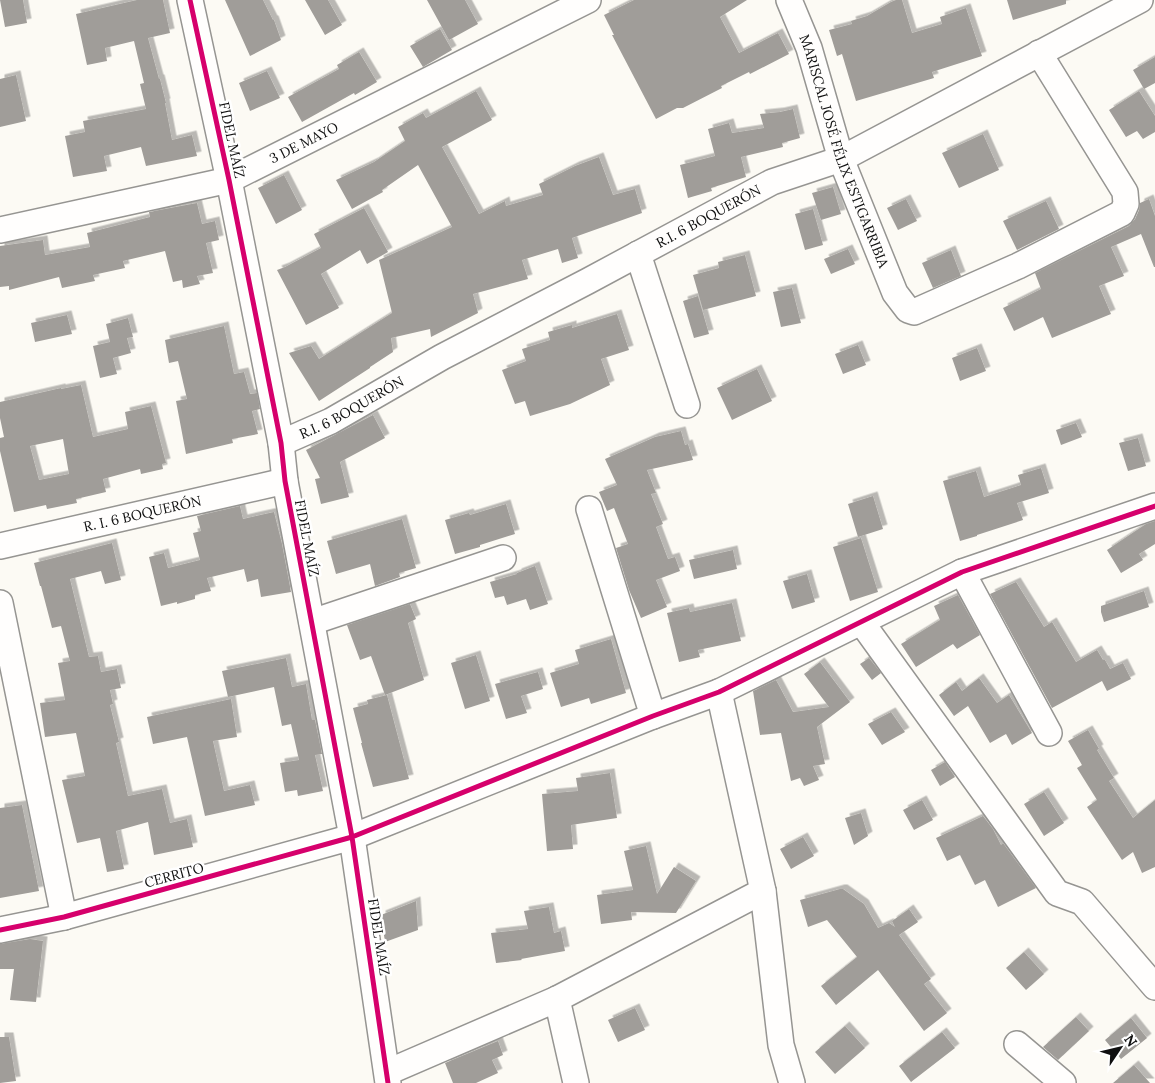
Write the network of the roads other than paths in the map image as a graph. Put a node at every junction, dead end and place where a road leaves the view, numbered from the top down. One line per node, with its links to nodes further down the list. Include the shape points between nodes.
1 (190, 0): 7 (street, FIDEL MAÍZ)
2 (588, 0): 7 (street, 3 DE MAYO)
3 (789, 0): 6 (street, MARISCAL JOSÉ FÉLIX ESTIGARRIBIA, via 809,48)
4 (1140, 0): 5 (street, R.I. 6 BOQUERÓN)
5 (1040, 53): 6 (street, R.I. 6 BOQUERÓN); 6 (street, MARISCAL JOSÉ FÉLIX ESTIGARRIBIA, via 1125,192 1126,204 1122,214 1018,266 914,312 908,310 895,293)
6 (842, 159): 9 (street, R.I. 6 BOQUERÓN, via 772,182)
7 (229, 180): 8 (street, 3 DE MAYO); 11 (street, FIDEL MAÍZ)
8 (0, 230)
9 (638, 254): 10 (street); 11 (street, R.I. 6 BOQUERÓN, via 442,356 331,421)
10 (687, 405)
11 (281, 444): 12 (street, FIDEL MAÍZ)
12 (285, 482): 15 (street, R. I. 6 BOQUERÓN); 19 (street, FIDEL MAÍZ)
13 (1155, 506): 17 (street, CERRITO)
14 (588, 509): 22 (street)
15 (0, 546)
16 (503, 558): 19 (street)
17 (962, 572): 20 (street, CERRITO); 23 (street)
18 (0, 603): 26 (street)
19 (312, 622): 24 (street, FIDEL MAÍZ)
20 (862, 623): 21 (street, CERRITO); 28 (street, via 1057,893 1082,902)
21 (719, 692): 22 (street, CERRITO); 25 (street)
22 (653, 716): 24 (street, CERRITO)
23 (1049, 733)
24 (352, 837): 26 (street, CERRITO); 31 (street, FIDEL MAÍZ)
25 (763, 891): 29 (street); 33 (street, via 781,1045)
26 (64, 917): 27 (street, CERRITO)
27 (0, 930)
28 (1155, 987)
29 (557, 999): 31 (street); 32 (street)
30 (1017, 1044): 34 (street)
31 (388, 1078)
32 (576, 1083)
33 (792, 1083)
34 (1063, 1083)

